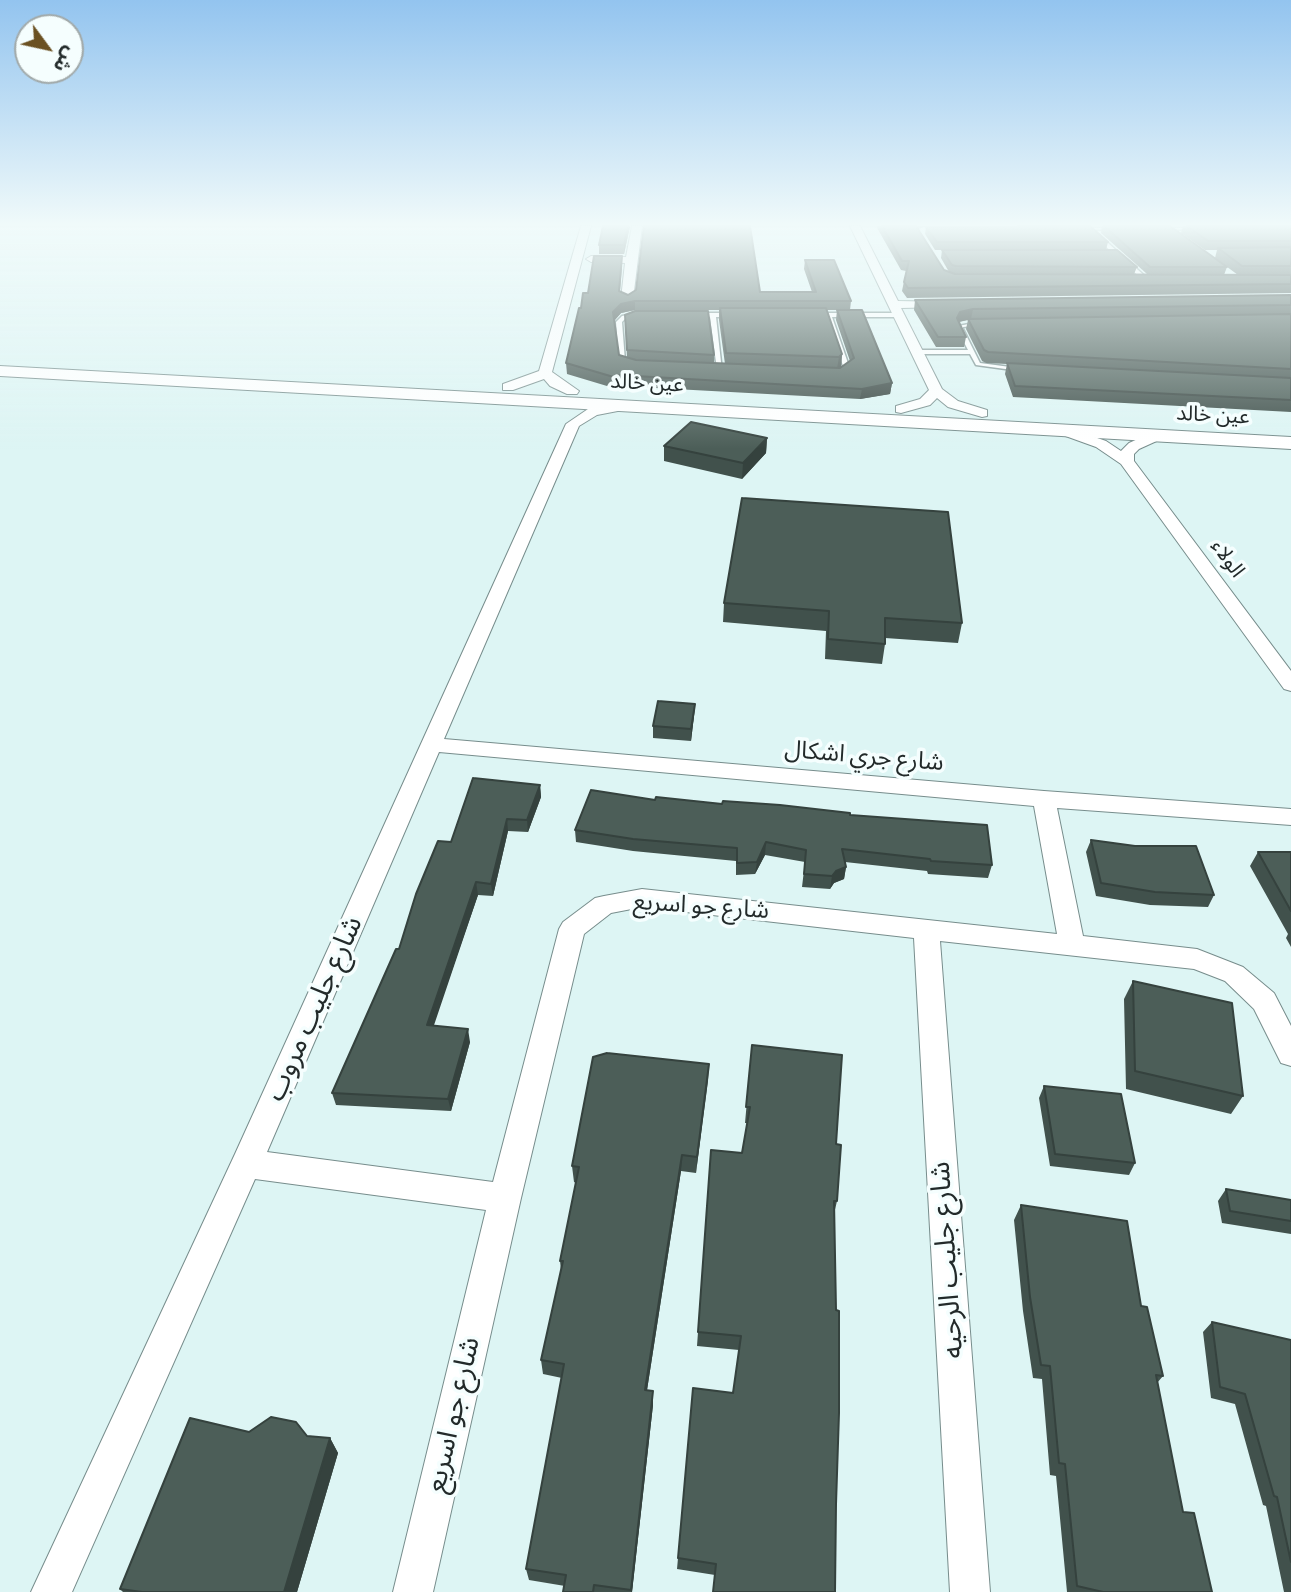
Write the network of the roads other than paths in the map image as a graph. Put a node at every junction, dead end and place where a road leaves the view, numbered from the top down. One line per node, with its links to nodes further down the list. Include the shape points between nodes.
1 (565, 300): 21 (street)
2 (892, 300): 4 (street)
3 (963, 304): 4 (street)
4 (897, 310): 10 (lane); 12 (street)
5 (648, 315): 15 (lane, via 624,317 619,322 622,362)
6 (687, 315): 7 (lane)
7 (713, 315): 8 (lane); 17 (lane)
8 (739, 315)
9 (803, 315): 10 (lane)
10 (829, 315): 22 (lane, via 848,369)
11 (985, 324): 13 (lane, via 961,326)
12 (916, 352): 13 (lane); 25 (street)
13 (972, 352): 20 (lane, via 986,368)
14 (0, 359): 23 (street, عين خالد)
15 (636, 366)
16 (706, 369): 17 (lane)
17 (720, 370): 18 (lane)
18 (732, 370)
19 (0, 371): 26 (street, عين خالد)
20 (1028, 371)
21 (545, 373): 23 (street); 24 (street)
22 (833, 375)
23 (508, 387): 24 (street, عين خالد)
24 (572, 391): 28 (street, عين خالد)
25 (936, 391): 28 (street, via 925,402); 29 (street, via 953,404)
26 (538, 401): 27 (street, عين خالد); 30 (street, via 562,410)
27 (623, 406): 30 (street, via 593,412); 32 (street, عين خالد)
28 (901, 409): 29 (street, عين خالد)
29 (982, 413): 31 (street, عين خالد)
30 (573, 424): 37 (street, شارع جليب مروب)
31 (1291, 430)
32 (1065, 431): 33 (street, عين خالد); 35 (street, الولاء, via 1101,444)
33 (1156, 436): 34 (street, عين خالد); 35 (street, via 1134,446)
34 (1291, 443)
35 (1126, 461): 36 (street, الولاء)
36 (1291, 685)
37 (432, 746): 38 (street, شارع جري اشكال); 43 (street, شارع جليب مروب)
38 (1044, 799): 39 (street, شارع جري اشكال); 41 (street)
39 (1291, 817)
40 (926, 929): 41 (street, شارع جو اسريع); 44 (street, شارع جو اسريع, via 642,898 604,905 572,929); 47 (street, شارع جليب الرحيه)
41 (1072, 945): 42 (street, شارع جو اسريع, via 1197,959 1234,974 1264,1001)
42 (1291, 1054)
43 (246, 1164): 44 (street); 45 (street, شارع جليب مروب)
44 (505, 1198): 46 (street, شارع جو اسريع)
45 (51, 1592)
46 (413, 1592)
47 (970, 1592)

